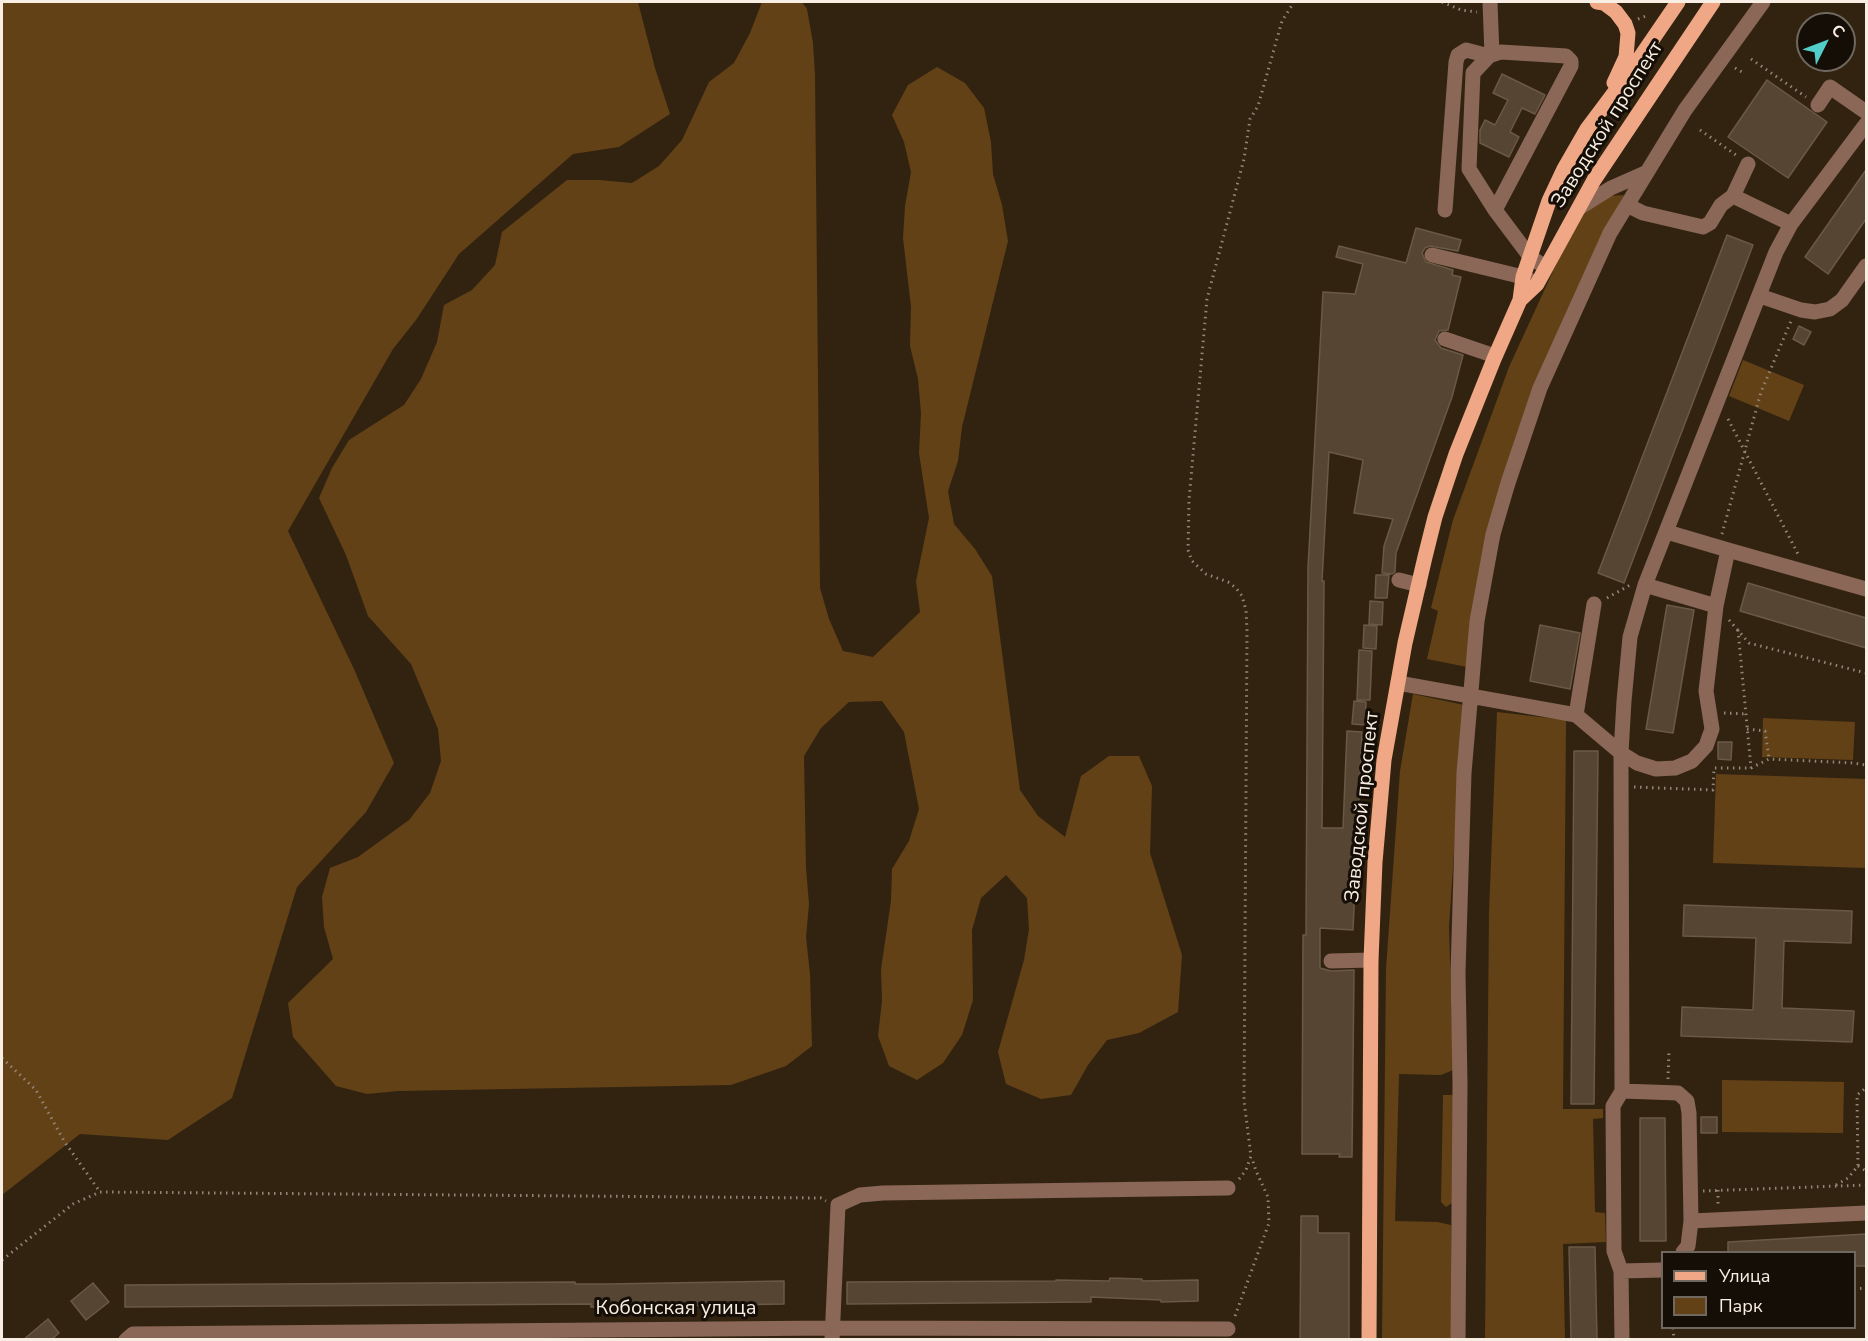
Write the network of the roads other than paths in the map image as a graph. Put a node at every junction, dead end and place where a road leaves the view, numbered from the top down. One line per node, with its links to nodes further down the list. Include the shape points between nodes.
1 (1597, 2): 7 (main road, via 1616,12 1628,33 1626,57)
2 (1678, 2): 7 (main road, Заводской проспект)
3 (1713, 2): 15 (main road, Заводской проспект)
4 (1763, 2): 12 (street, via 1684,110)
5 (1486, 7): 6 (street)
6 (1490, 55): 16 (street, via 1466,50 1458,55); 17 (street, via 1473,73 1468,169); 17 (street, via 1501,52 1562,56 1571,61)
7 (1606, 102): 20 (main road, Заводской проспект, via 1564,169)
8 (1815, 103): 9 (street, via 1830,87)
9 (1866, 112)
10 (1866, 124): 18 (street)
11 (1742, 160): 13 (street)
12 (1645, 173): 14 (street); 15 (street)
13 (1733, 196): 14 (street, via 1703,227 1643,213); 18 (street)
14 (1627, 205): 36 (street, via 1610,233 1540,388 1508,483 1484,579)
15 (1579, 208): 22 (main road, Заводской проспект)
16 (1445, 210)
17 (1495, 210): 20 (street)
18 (1791, 224): 24 (street)
19 (1432, 255): 23 (street)
20 (1531, 258): 22 (street); 23 (main road, Заводской проспект)
21 (1866, 266): 24 (street, via 1842,300 1830,309 1797,309)
22 (1546, 267): 23 (main road, Заводской проспект)
23 (1530, 280): 26 (main road, Заводской проспект)
24 (1760, 296): 27 (street)
25 (1445, 339): 26 (street)
26 (1495, 356): 31 (main road, Заводской проспект, via 1447,479)
27 (1667, 532): 28 (street); 30 (street)
28 (1723, 549): 32 (street); 34 (street)
29 (1399, 580): 31 (street)
30 (1647, 580): 34 (street); 38 (street, via 1630,637)
31 (1419, 585): 35 (main road, Заводской проспект)
32 (1866, 590)
33 (1594, 604): 37 (street)
34 (1716, 606): 38 (street, via 1706,691 1712,729 1706,746 1692,760 1675,768 1656,769)
35 (1398, 683): 36 (street); 39 (main road, Заводской проспект, via 1384,760)
36 (1471, 696): 37 (street); 54 (street, via 1464,773 1458,972)
37 (1576, 715): 38 (street)
38 (1621, 753): 41 (street)
39 (1371, 960): 40 (street); 53 (main road, Заводской проспект)
40 (1331, 961)
41 (1622, 1091): 44 (street, via 1678,1093 1687,1101); 47 (street, via 1613,1106 1614,1251)
42 (1228, 1188): 49 (street, via 860,1195 838,1206)
43 (1866, 1213): 44 (street)
44 (1691, 1221): 45 (street)
45 (1684, 1251)
46 (1661, 1270): 47 (street)
47 (1621, 1271): 55 (street)
48 (1228, 1329): 50 (street, Кобонская улица)
49 (832, 1334): 51 (street, Кобонская улица); 52 (street, Кобонская улица, via 133,1334)
50 (1135, 1334): 51 (street, Кобонская улица)
51 (982, 1335)
52 (126, 1340)
53 (1369, 1340)
54 (1458, 1340)
55 (1622, 1340)

